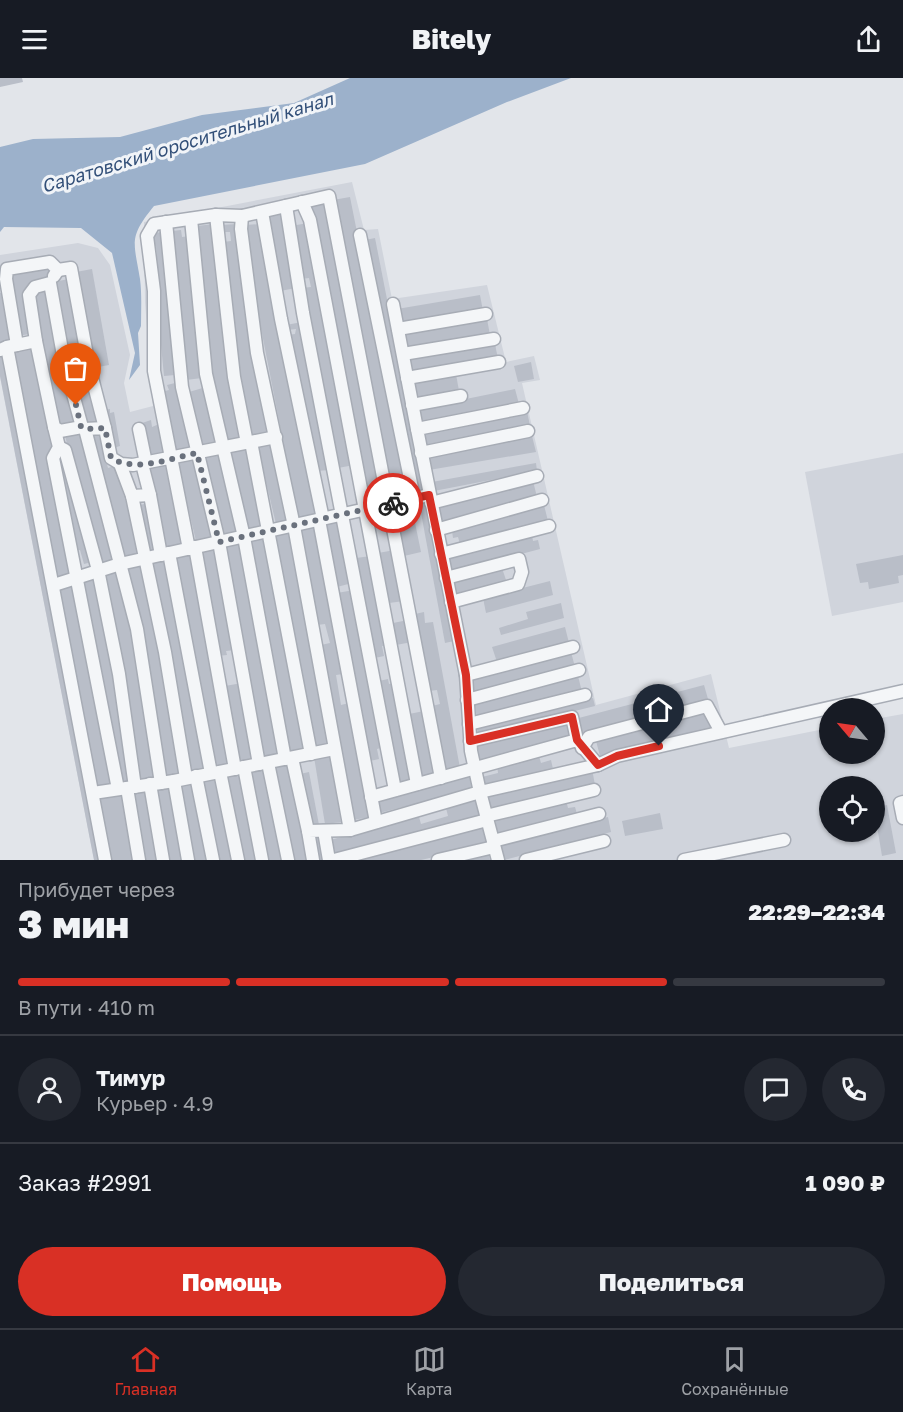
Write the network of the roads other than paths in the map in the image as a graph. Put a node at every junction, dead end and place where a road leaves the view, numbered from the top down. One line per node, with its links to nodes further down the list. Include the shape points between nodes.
1 (302, 202): 2 (street); 46 (street, via 329,196); 47 (street, via 310,220)
2 (286, 206): 3 (street); 12 (street)
3 (262, 212): 5 (street); 14 (street)
4 (216, 215): 5 (street); 6 (street); 32 (street, via 234,377)
5 (242, 216): 31 (street, via 257,353)
6 (191, 219): 7 (street); 34 (street, via 206,374)
7 (166, 222): 35 (street, via 182,387); 37 (street, via 154,224 147,236 154,291 154,371)
8 (360, 235): 43 (street)
9 (58, 270): 10 (street); 18 (street, via 51,262 7,268); 27 (street, via 71,268)
10 (50, 283): 17 (street, via 35,287 29,295); 26 (street, via 64,361)
11 (393, 304): 15 (street)
12 (303, 313): 14 (street); 48 (street)
13 (486, 314): 15 (street)
14 (281, 319): 49 (street)
15 (398, 329): 19 (street)
16 (494, 339): 19 (street)
17 (36, 341): 18 (street); 25 (street)
18 (8, 348): 64 (street)
19 (403, 354): 21 (street)
20 (498, 362): 21 (street)
21 (407, 378): 23 (street)
22 (461, 396): 23 (street)
23 (412, 405): 29 (street)
24 (524, 408): 29 (street)
25 (54, 427): 26 (street, via 60,431); 33 (street)
26 (83, 428): 27 (street); 60 (street)
27 (105, 428): 38 (street, via 111,458)
28 (139, 429): 39 (street)
29 (417, 429): 36 (street)
30 (528, 431): 36 (street)
31 (276, 437): 32 (street); 50 (street)
32 (249, 443): 34 (street); 53 (street)
33 (58, 447): 61 (street, via 65,450); 63 (street, via 53,458)
34 (224, 448): 35 (street); 54 (street)
35 (197, 453): 37 (street); 55 (street)
36 (422, 453): 44 (street)
37 (170, 459): 39 (street); 56 (street)
38 (120, 464): 39 (street); 42 (street)
39 (144, 464): 41 (street)
40 (537, 476): 44 (street)
41 (150, 495): 42 (street); 57 (street)
42 (132, 496): 59 (street)
43 (414, 498): 44 (street); 46 (street)
44 (430, 499): 52 (street)
45 (542, 500): 52 (street)
46 (390, 503): 47 (street); 85 (street)
47 (366, 509): 48 (street); 87 (street)
48 (343, 514): 49 (street); 89 (street)
49 (321, 519): 50 (street); 93 (street)
50 (294, 526): 53 (street); 76 (street)
51 (549, 526): 58 (street)
52 (436, 530): 58 (street)
53 (269, 531): 54 (street); 77 (street)
54 (244, 537): 55 (street); 78 (street)
55 (219, 542): 56 (street); 79 (street)
56 (192, 548): 57 (street); 81 (street)
57 (165, 554): 59 (street); 83 (street)
58 (441, 554): 62 (street)
59 (145, 558): 60 (street); 84 (street)
60 (120, 564): 61 (street); 86 (street, via 137,629)
61 (98, 570): 63 (street); 88 (street, via 119,674)
62 (446, 578): 65 (street); 65 (street, via 519,559 522,572 518,584)
63 (75, 579): 64 (street); 88 (street)
64 (54, 585): 92 (street)
65 (451, 602): 68 (street)
66 (573, 647): 68 (street)
67 (579, 670): 71 (street)
68 (466, 675): 71 (street)
69 (903, 691): 73 (street)
70 (585, 695): 72 (street)
71 (467, 700): 72 (street)
72 (469, 724): 74 (street)
73 (721, 732): 75 (street, via 707,706 589,737); 80 (street, via 617,756)
74 (470, 741): 75 (street, via 572,717); 82 (street)
75 (580, 744): 80 (street); 82 (street)
76 (334, 749): 77 (street); 99 (street)
77 (310, 754): 78 (street)
78 (289, 758): 79 (street); 100 (street)
79 (264, 764): 81 (street); 112 (street)
80 (598, 765): 91 (street)
81 (239, 768): 83 (street); 111 (street)
82 (475, 769): 85 (street); 91 (street)
83 (215, 772): 84 (street); 110 (street)
84 (185, 778): 86 (street); 108 (street); 109 (street)
85 (441, 778): 87 (street)
86 (155, 784): 88 (street); 107 (street)
87 (417, 784): 89 (street)
88 (127, 788): 92 (street); 106 (street)
89 (395, 790): 93 (street)
90 (594, 790): 96 (street)
91 (480, 792): 96 (street); 98 (street)
92 (93, 793): 105 (street)
93 (371, 797): 98 (street)
94 (903, 802): 97 (street)
95 (599, 814): 104 (street)
96 (487, 818): 104 (street); 115 (street)
97 (903, 818)
98 (376, 822): 99 (street)
99 (350, 830): 101 (street)
100 (308, 831): 101 (street); 113 (street)
101 (324, 831): 114 (street)
102 (784, 840): 119 (street)
103 (603, 841): 118 (street)
104 (494, 844): 116 (street); 117 (street)
105 (105, 860)
106 (139, 860)
107 (163, 860)
108 (188, 860)
109 (213, 860)
110 (238, 860)
111 (262, 860)
112 (288, 860)
113 (313, 860)
114 (329, 860)
115 (334, 860)
116 (438, 860)
117 (498, 860)
118 (526, 860)
119 (684, 860)

